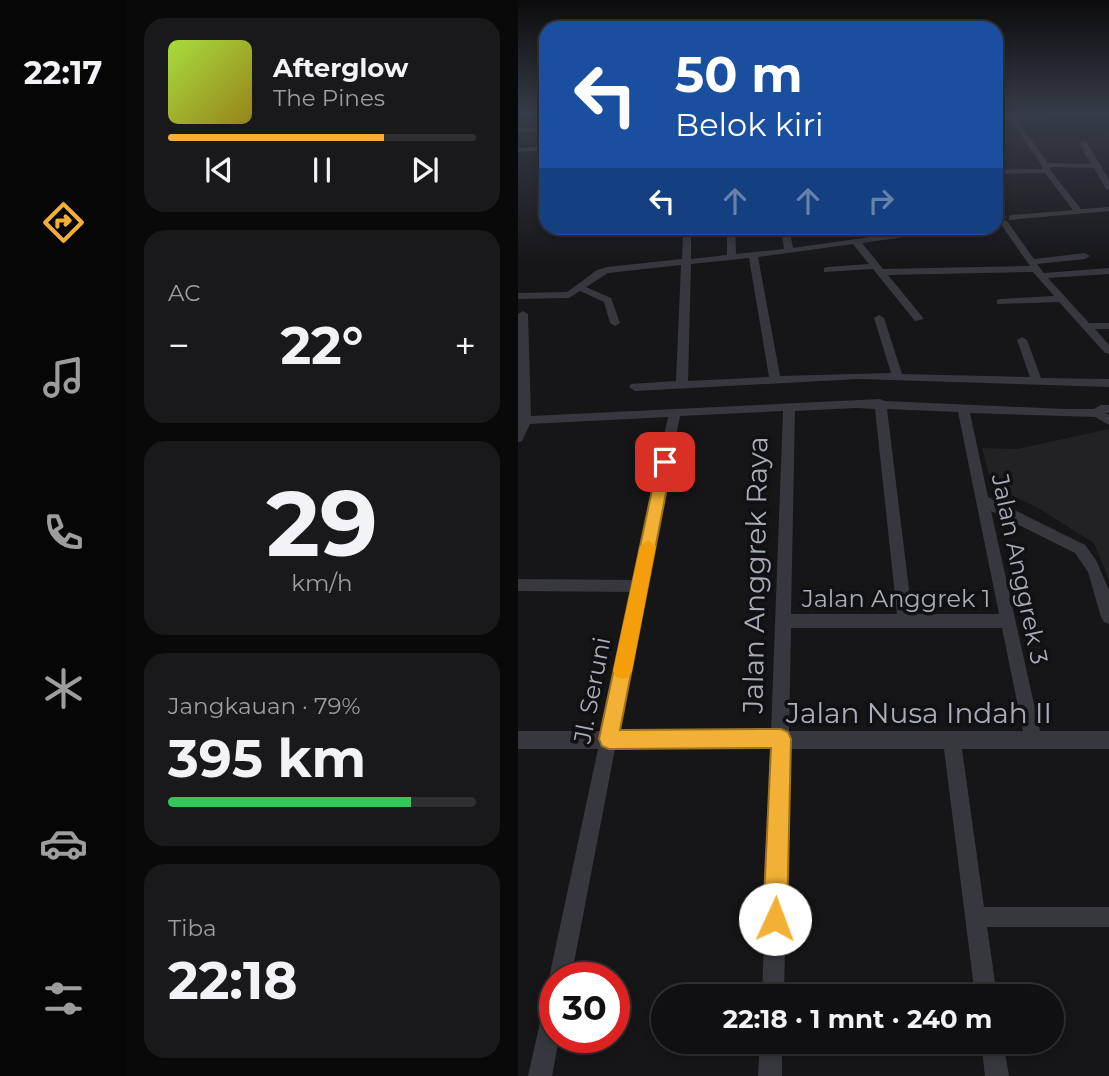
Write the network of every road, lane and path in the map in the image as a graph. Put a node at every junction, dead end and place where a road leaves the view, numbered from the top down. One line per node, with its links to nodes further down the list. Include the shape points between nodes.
1 (1045, 164): 4 (street)
2 (1094, 164): 3 (street)
3 (1095, 167): 4 (street); 5 (street); 7 (street)
4 (1047, 168): 6 (street); 9 (street)
5 (1109, 169)
6 (1003, 171)
7 (1109, 187)
8 (1109, 209): 9 (street)
9 (1079, 212): 10 (street)
10 (1003, 219)
11 (1003, 221): 23 (street)
12 (687, 235): 21 (street)
13 (732, 235): 20 (street)
14 (786, 235): 17 (street)
15 (902, 235): 16 (street)
16 (856, 242): 17 (street); 22 (street)
17 (789, 251): 18 (street)
18 (753, 256): 20 (street); 39 (street)
19 (1085, 256): 23 (street)
20 (732, 258): 21 (street)
21 (685, 264): 26 (street, via 603,271); 42 (street)
22 (878, 269): 23 (street); 24 (street); 32 (street)
23 (1035, 269): 25 (street); 28 (street)
24 (827, 270)
25 (1109, 271)
26 (580, 288): 27 (street, via 566,295); 33 (street, via 608,300)
27 (518, 296)
28 (1061, 299): 29 (street); 34 (street)
29 (1000, 302)
30 (523, 314): 49 (street)
31 (879, 318): 38 (street)
32 (919, 319)
33 (615, 323)
34 (1085, 326): 35 (street); 37 (street)
35 (1109, 326)
36 (1022, 340): 40 (street)
37 (1109, 351)
38 (897, 376): 39 (street); 40 (street)
39 (775, 379): 42 (street)
40 (1037, 381): 41 (street)
41 (1109, 383)
42 (682, 384): 43 (street)
43 (635, 387)
44 (880, 403): 45 (street); 46 (street); 57 (street)
45 (789, 407): 48 (street); 56 (street, Jalan Anggrek Raya)
46 (962, 408): 47 (street); 52 (street, Jalan Anggrek 3)
47 (1103, 411): 50 (street, via 1100,417)
48 (675, 412): 49 (street); 54 (street, Jl. Seruni)
49 (526, 420): 51 (street)
50 (1109, 421)
51 (518, 438)
52 (982, 500): 55 (street, via 1089,558); 58 (street, Jalan Anggrek 3)
53 (518, 585): 54 (street)
54 (639, 586): 59 (street, Jl. Seruni)
55 (1109, 617)
56 (784, 621): 57 (street, Jalan Anggrek 1); 60 (street, Jalan Anggrek Raya)
57 (905, 621): 58 (street, Jalan Anggrek 1)
58 (1007, 621): 62 (street, Jalan Anggrek 3)
59 (609, 739): 60 (street, Jalan Nusa Indah II); 61 (street, Jalan Nusa Indah II); 67 (street, Jl. Seruni)
60 (781, 739): 64 (street, Jalan Nusa Indah II); 68 (street, Jalan Anggrek Raya)
61 (518, 740)
62 (1033, 740): 63 (street, Jalan Nusa Indah II); 64 (street, Jalan Nusa Indah II)
63 (1109, 740)
64 (951, 741): 65 (street)
65 (975, 917): 66 (street); 69 (street)
66 (1109, 917)
67 (563, 962)
68 (772, 984)
69 (984, 984)
70 (545, 1053): 73 (street)
71 (771, 1054): 74 (street)
72 (994, 1054): 75 (street)
73 (540, 1076)
74 (770, 1076)
75 (997, 1076)

